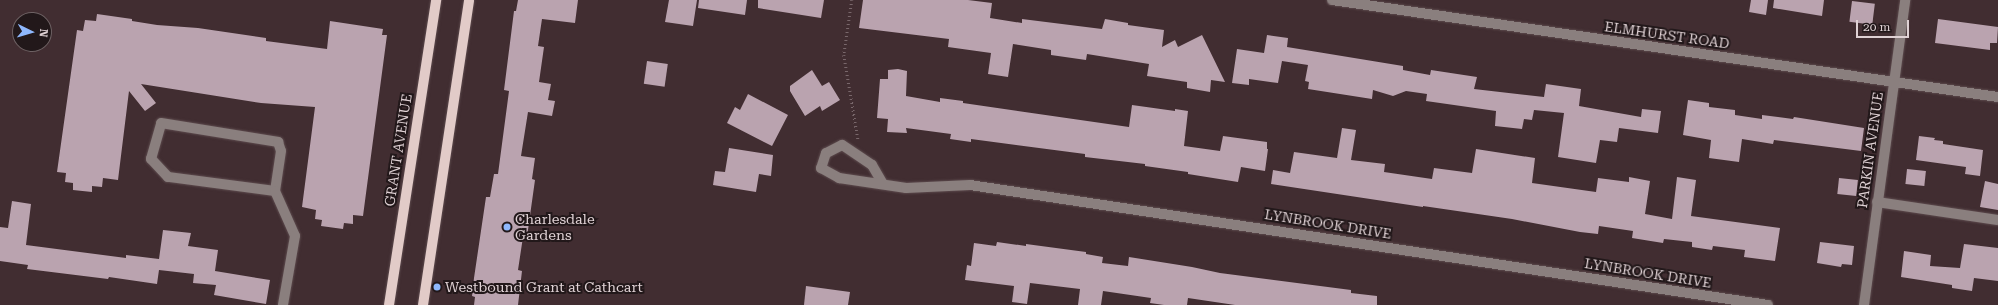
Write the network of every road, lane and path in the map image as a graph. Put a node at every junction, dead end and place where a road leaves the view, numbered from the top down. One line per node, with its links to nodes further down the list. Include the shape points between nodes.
1 (436, 0): 14 (main road, GRANT AVENUE)
2 (469, 0): 15 (main road)
3 (852, 0): 8 (path, via 844,55)
4 (1332, 0): 6 (street, ELMHURST ROAD)
5 (1906, 0): 6 (street, PARKIN AVENUE)
6 (1894, 82): 7 (street, ELMHURST ROAD); 11 (street, PARKIN AVENUE)
7 (1998, 97)
8 (861, 158): 9 (street, LYNBROOK DRIVE, via 872,165); 9 (street, LYNBROOK DRIVE, via 842,145 826,153 821,168 839,178)
9 (883, 184): 16 (street, LYNBROOK DRIVE, via 906,188 970,185)
10 (275, 191): 10 (street, via 168,177 151,159 161,123 278,142 281,151); 13 (street, via 295,236)
11 (1877, 202): 12 (street); 17 (street, PARKIN AVENUE)
12 (1998, 220)
13 (284, 305)
14 (389, 305)
15 (424, 305)
16 (1768, 305)
17 (1864, 305)

